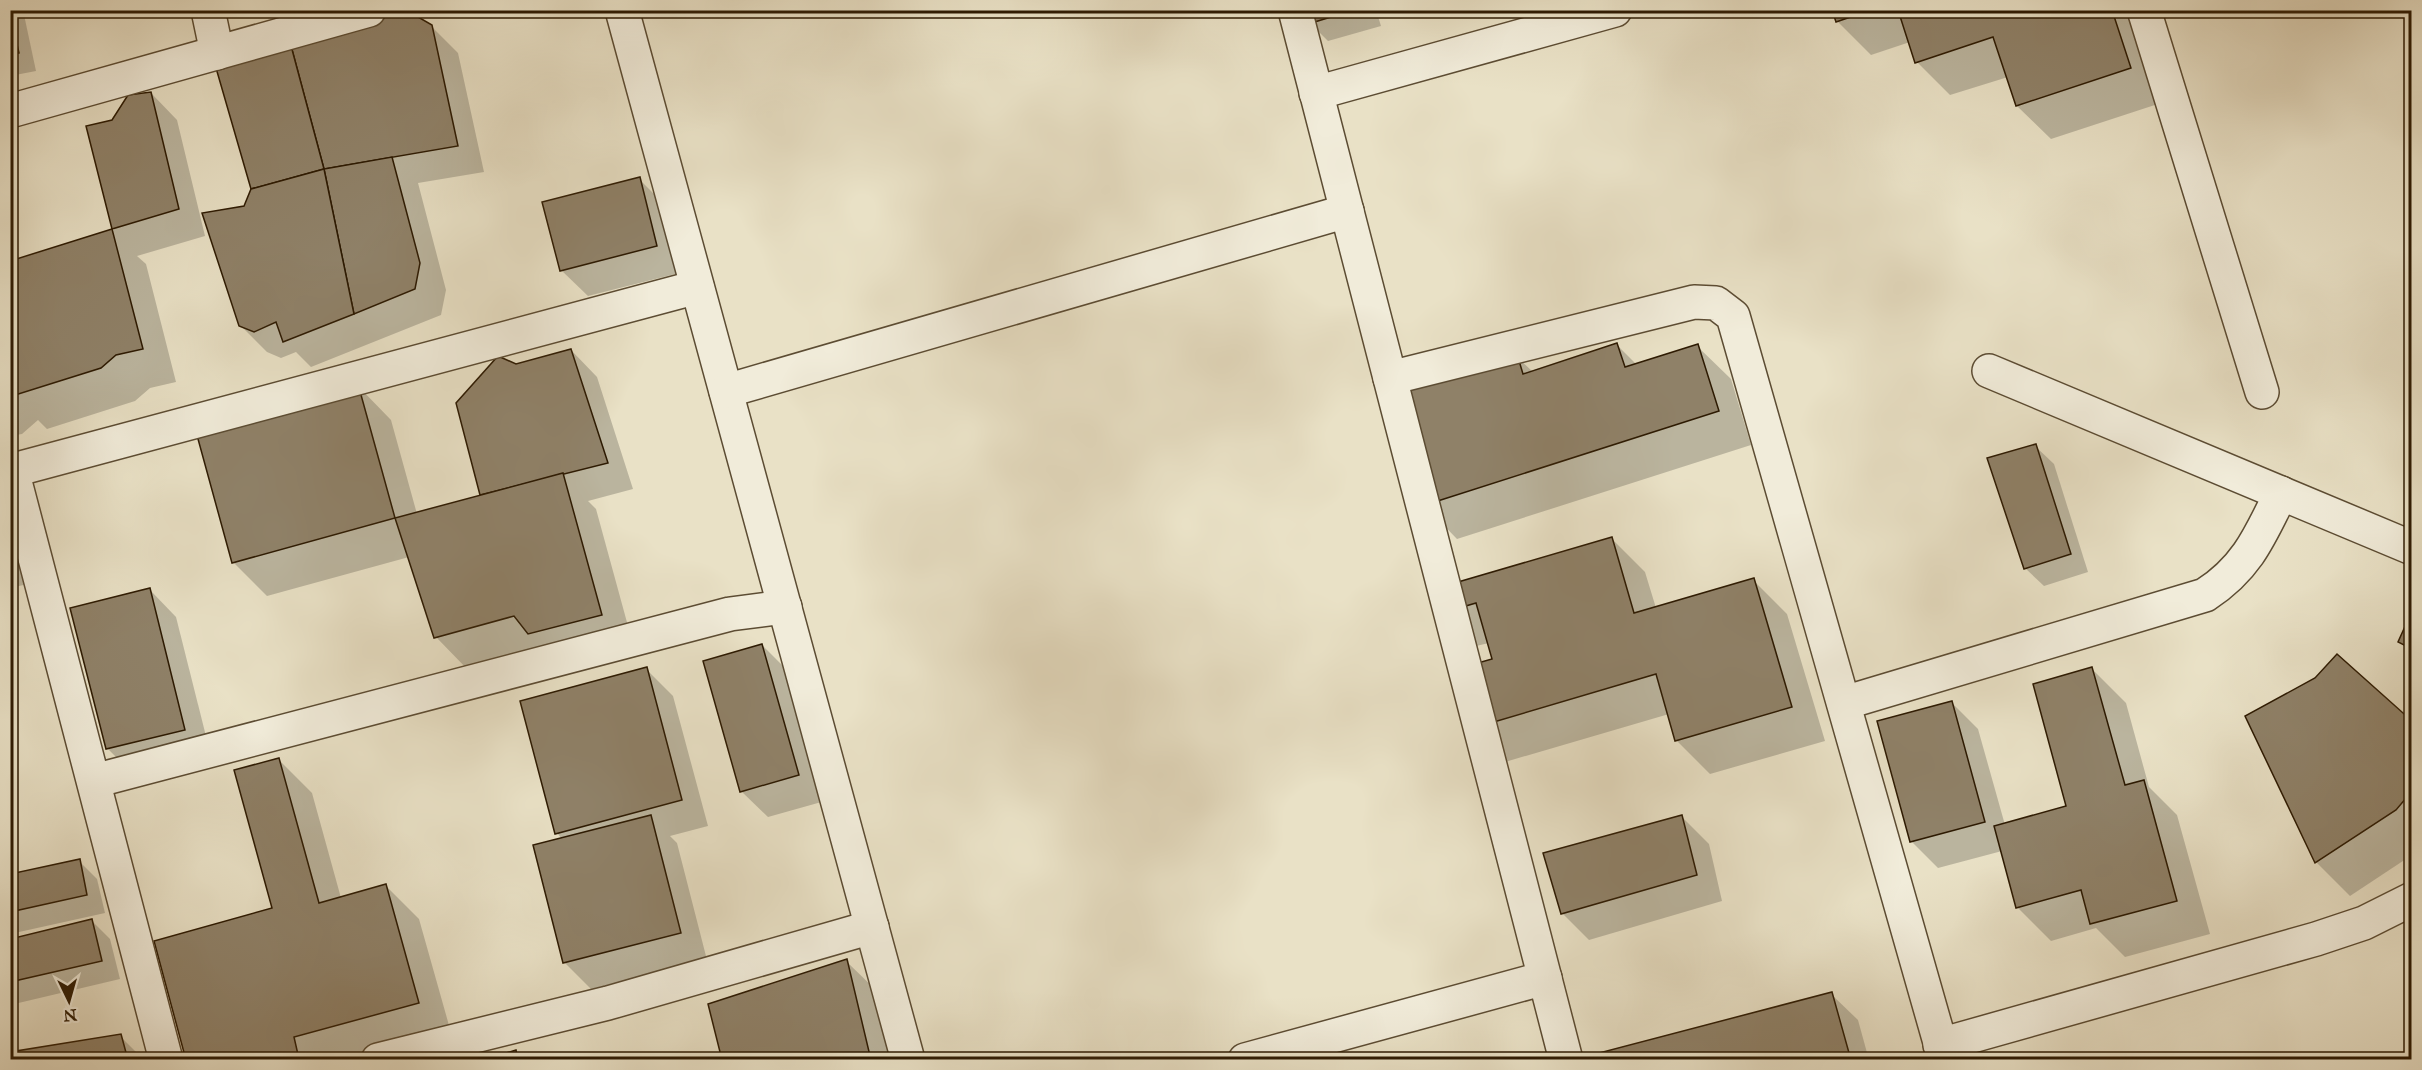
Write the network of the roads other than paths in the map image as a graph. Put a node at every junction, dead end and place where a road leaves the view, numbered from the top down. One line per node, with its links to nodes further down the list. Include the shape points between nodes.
1 (208, 10): 7 (street)
2 (369, 10): 7 (street)
3 (622, 10): 11 (street)
4 (1295, 10): 8 (street)
5 (1615, 10): 8 (street)
6 (2144, 10): 15 (street)
7 (217, 53): 9 (street)
8 (1316, 93): 10 (street)
9 (10, 111)
10 (1347, 212): 13 (street); 14 (street)
11 (697, 286): 14 (street); 16 (street)
12 (1989, 371): 17 (street)
13 (1390, 378): 20 (street, via 1694,302 1716,303 1733,316 1741,336); 24 (street)
14 (726, 391): 19 (street)
15 (2262, 392)
16 (11, 470): 21 (street)
17 (2281, 493): 18 (street); 20 (street, via 2249,556 2222,584 2205,595)
18 (2412, 548)
19 (785, 607): 21 (street, via 730,614); 23 (street)
20 (1844, 703): 25 (street)
21 (94, 781): 26 (street)
22 (2412, 899): 25 (street, via 2364,923 2316,939)
23 (872, 927): 27 (street, via 608,1003); 28 (street)
24 (1545, 978): 29 (street); 30 (street)
25 (1942, 1052)
26 (166, 1059)
27 (378, 1059)
28 (908, 1059)
29 (1245, 1059)
30 (1566, 1059)

